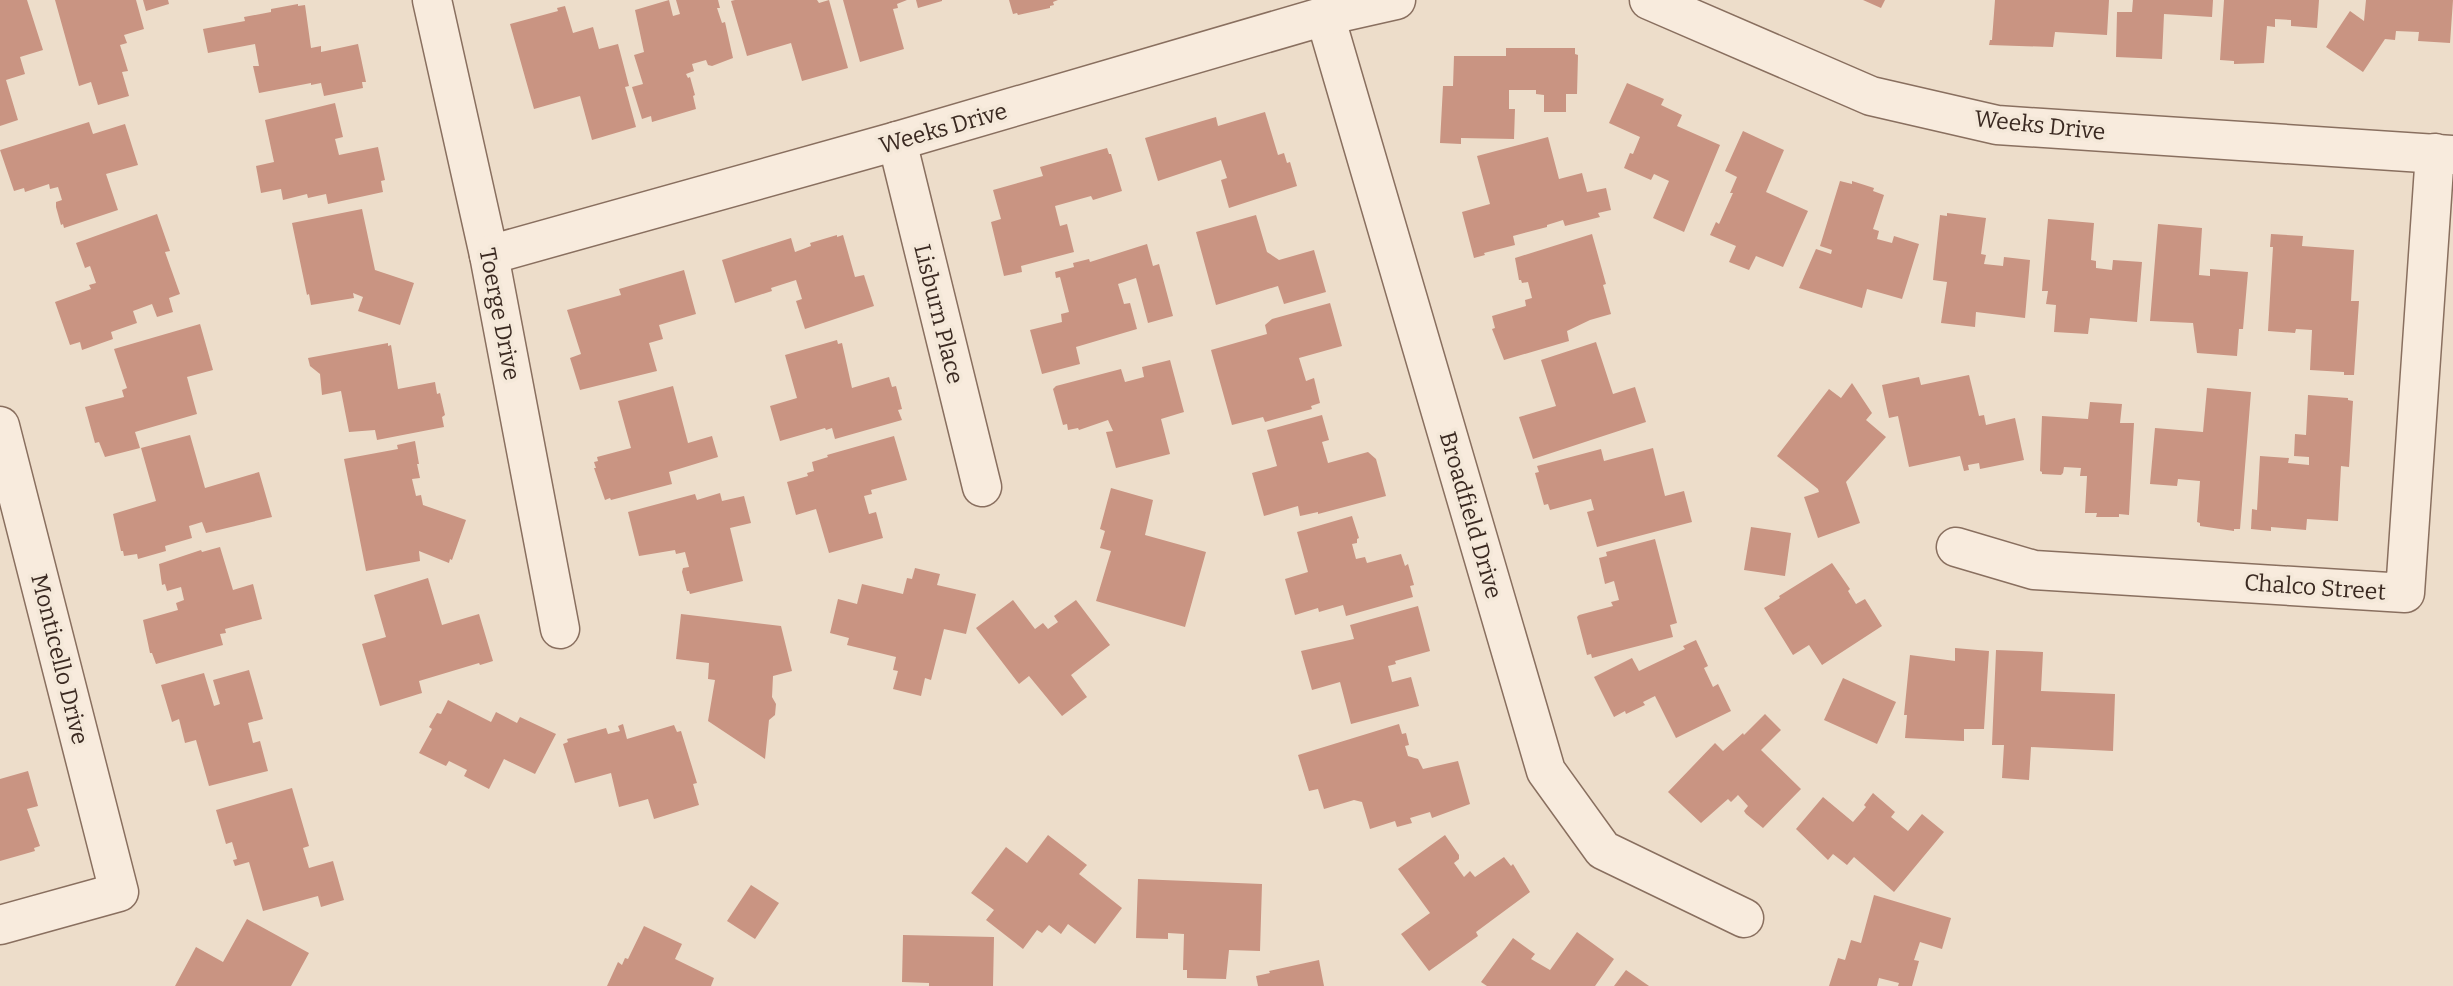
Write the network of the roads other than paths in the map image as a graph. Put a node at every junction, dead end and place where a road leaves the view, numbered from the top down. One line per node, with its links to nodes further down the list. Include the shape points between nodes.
1 (432, 0): 7 (street, Toerge Drive)
2 (1396, 0): 4 (street, Weeks Drive)
3 (1649, 0): 6 (street, Weeks Drive, via 1871,96 1997,125)
4 (1325, 16): 5 (street, Weeks Drive); 12 (street, Broadfield Drive, via 1546,771 1603,850)
5 (897, 141): 7 (street, Weeks Drive); 9 (street, Lisburn Place)
6 (2444, 154): 10 (street, Chalco Street, via 2404,593 2034,570)
7 (489, 255): 11 (street, Toerge Drive)
8 (0, 426): 13 (street, Monticello Drive, via 120,892)
9 (982, 487)
10 (1956, 547)
11 (560, 629)
12 (1744, 918)
13 (0, 925)

